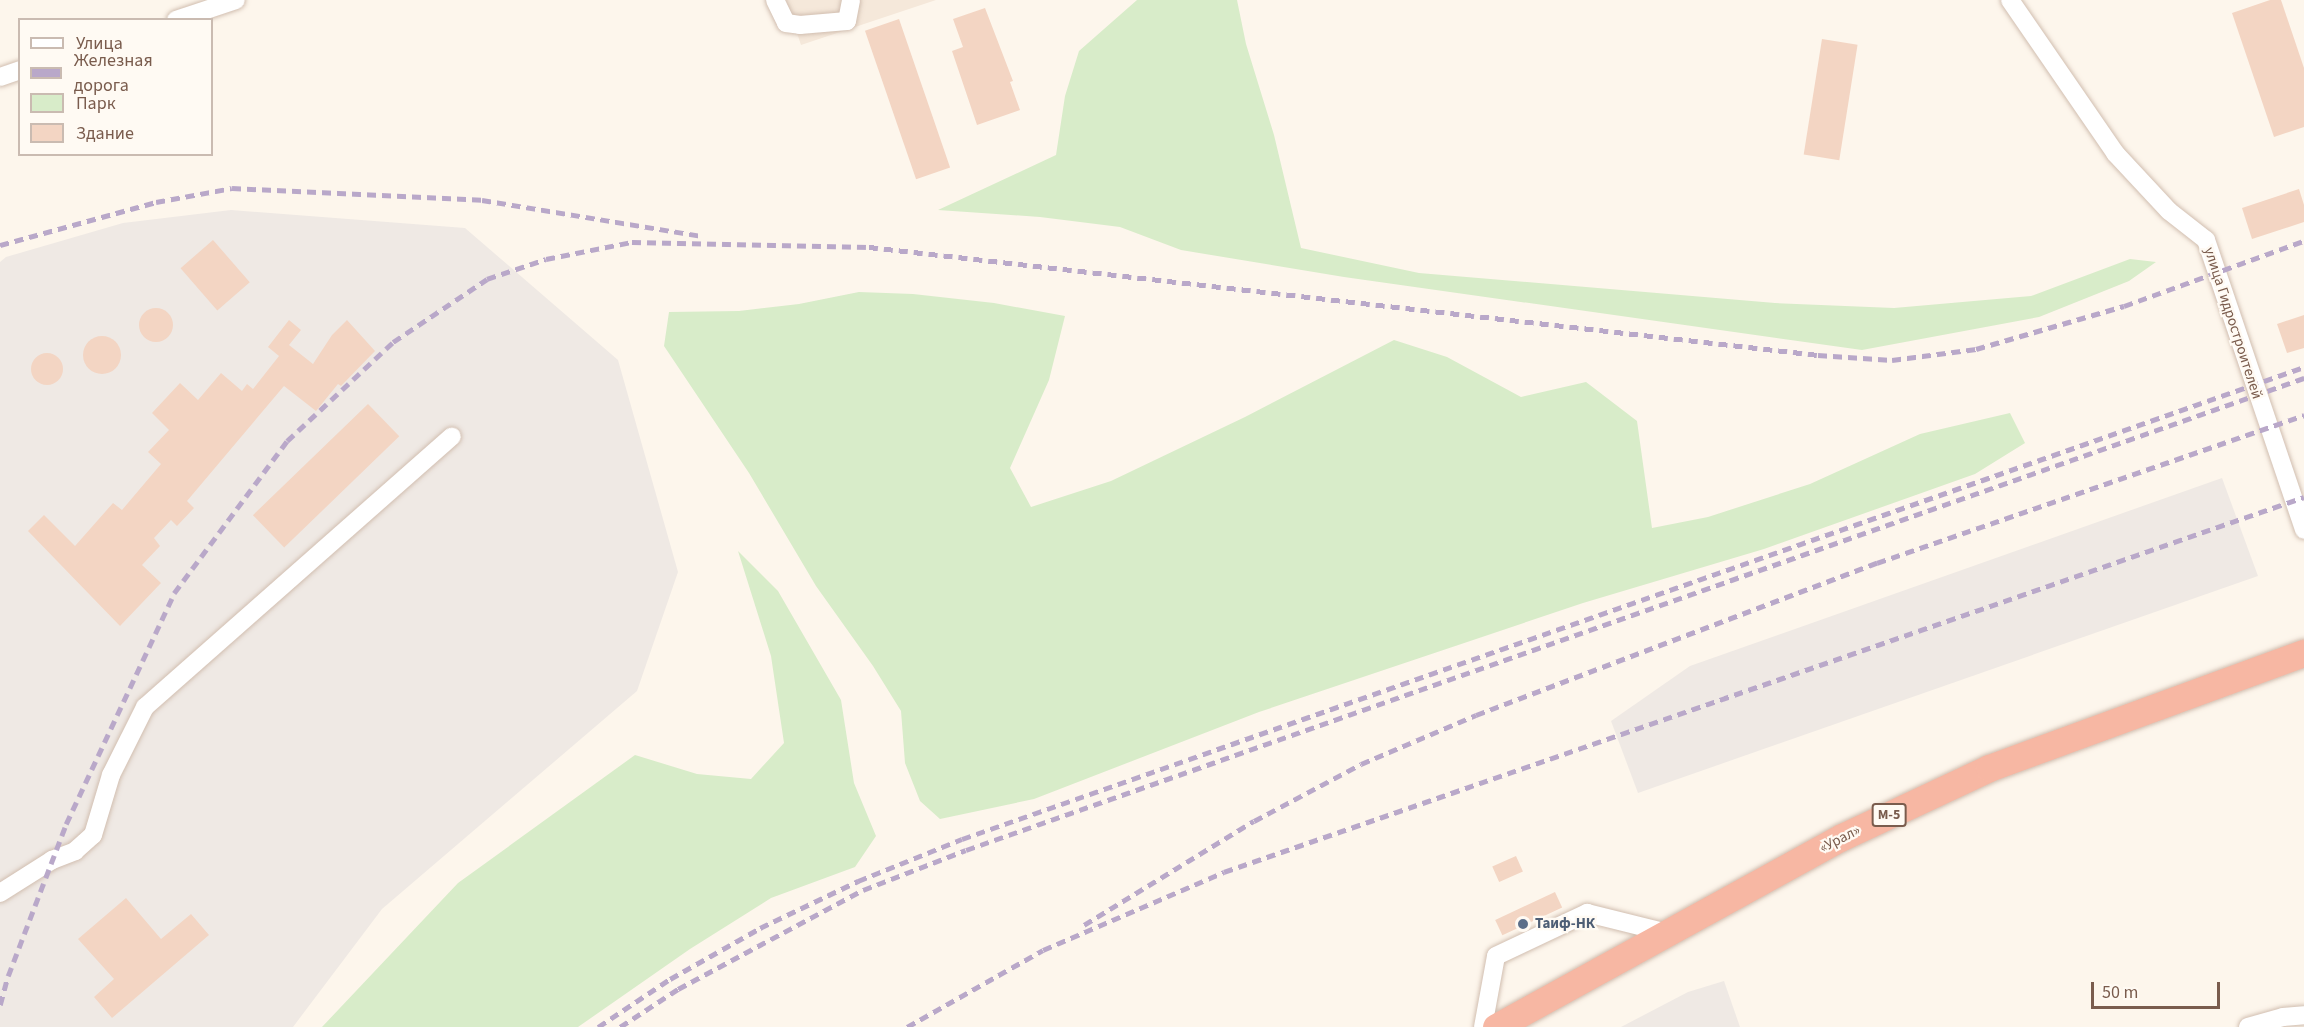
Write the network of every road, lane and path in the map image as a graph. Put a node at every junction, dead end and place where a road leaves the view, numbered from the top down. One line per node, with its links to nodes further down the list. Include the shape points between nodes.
1 (236, 0): 5 (street)
2 (775, 0): 3 (street, via 786,23 800,25 848,21)
3 (851, 0)
4 (2010, 0): 9 (street, улица Гидростроителей, via 2115,153 2169,210 2206,240)
5 (182, 18)
6 (18, 71): 7 (street)
7 (0, 76)
8 (452, 436): 11 (street, via 145,707 111,775 93,835 75,852 52,860)
9 (2304, 530)
10 (2304, 653): 12 (highway, «Урал» / М-5, via 1989,768 1842,837)
11 (0, 893)
12 (1667, 933): 14 (street, via 1587,913 1496,956); 15 (highway, «Урал» / М-5)
13 (2304, 1015): 16 (street)
14 (1483, 1027)
15 (1496, 1027)
16 (2248, 1027)

